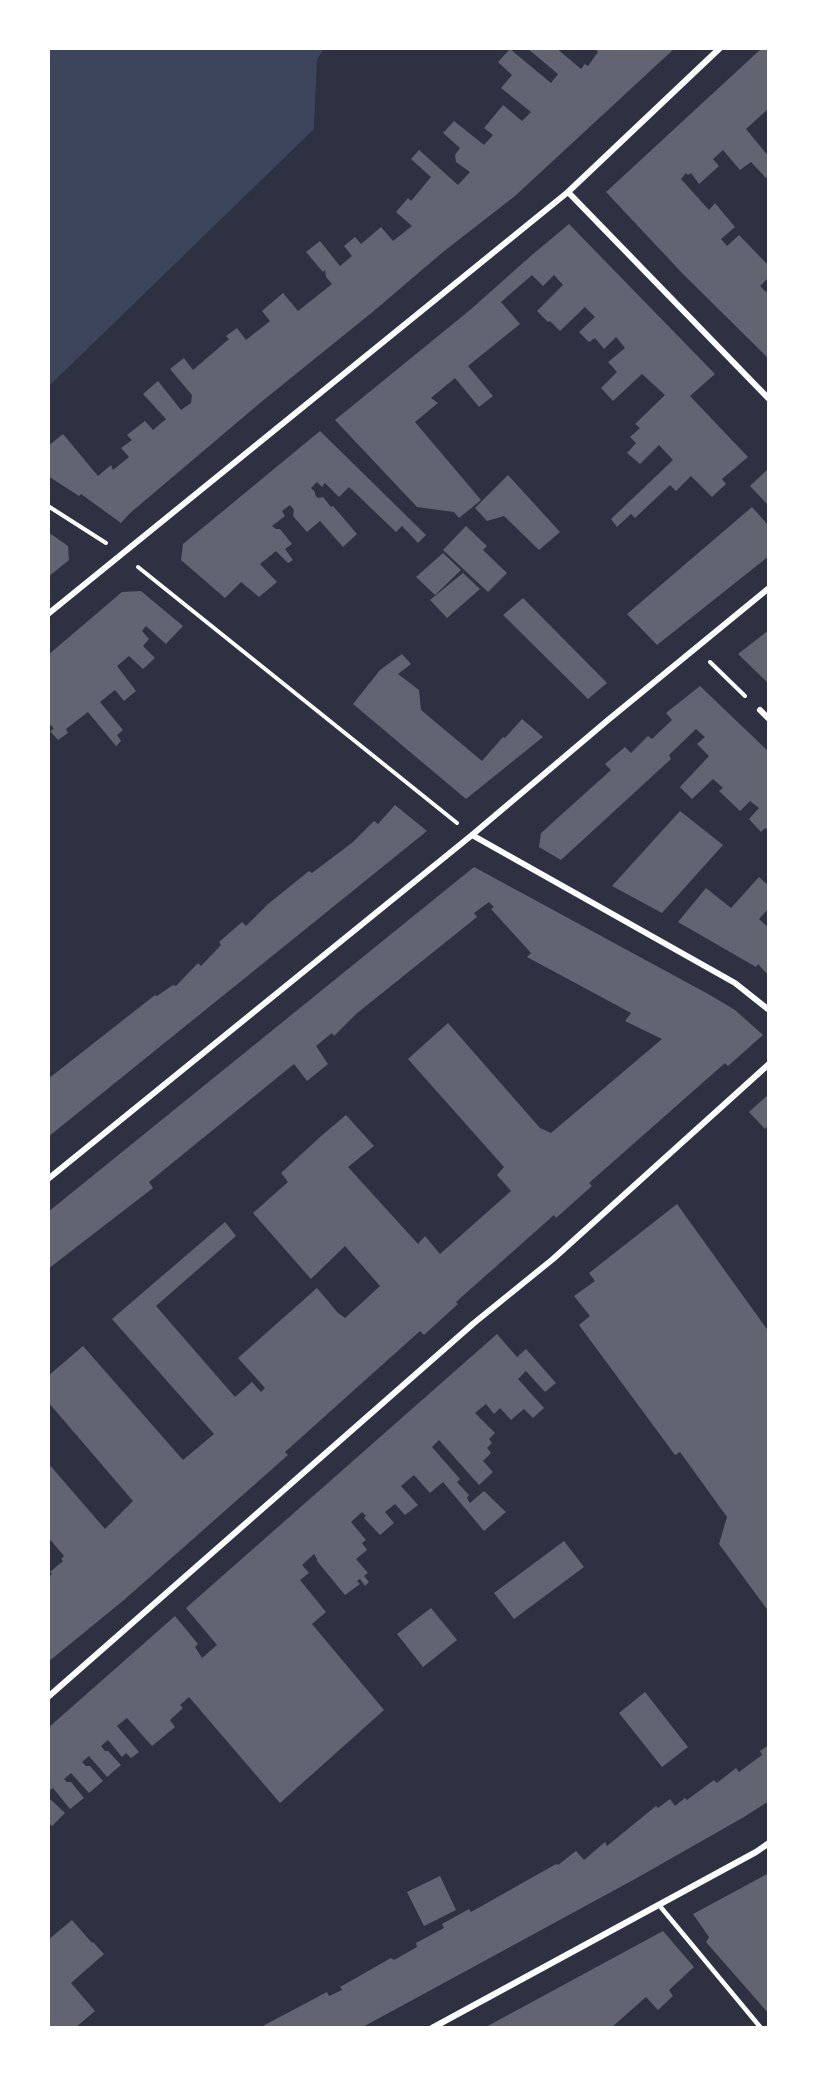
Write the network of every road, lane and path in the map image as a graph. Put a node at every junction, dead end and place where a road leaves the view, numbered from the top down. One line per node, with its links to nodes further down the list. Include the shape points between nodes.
1 (720, 48): 2 (street)
2 (568, 192): 3 (street); 5 (street)
3 (769, 399)
4 (48, 506): 5 (path)
5 (122, 553): 7 (street); 11 (path)
6 (769, 588): 8 (street)
7 (48, 614)
8 (697, 649): 9 (path); 11 (street)
9 (760, 710): 10 (street)
10 (769, 719)
11 (472, 835): 12 (street, via 735,983); 14 (street)
12 (769, 1010)
13 (769, 1064): 15 (street, via 553,1259 456,1339)
14 (48, 1179)
15 (48, 1697)
16 (769, 1843): 17 (street)
17 (659, 1905): 18 (street); 19 (lane)
18 (432, 2028)
19 (761, 2028)

